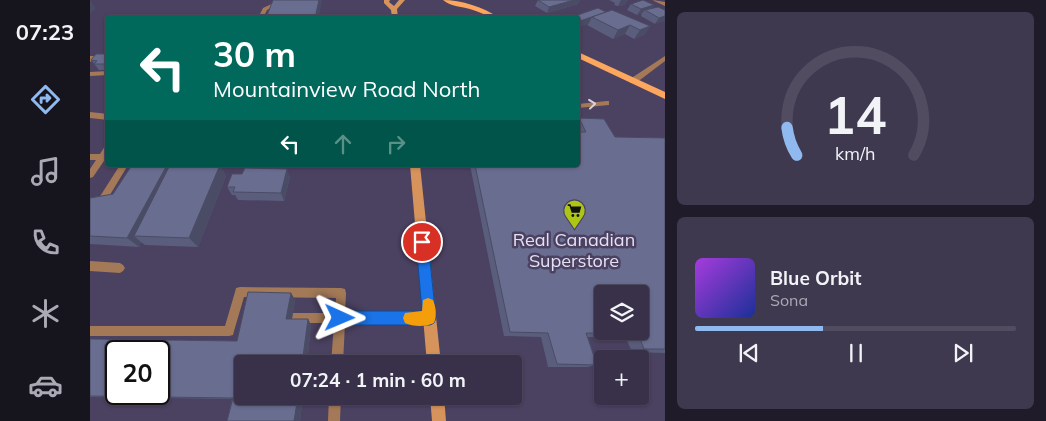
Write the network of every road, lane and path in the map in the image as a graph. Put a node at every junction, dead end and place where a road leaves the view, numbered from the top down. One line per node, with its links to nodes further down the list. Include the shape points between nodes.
1 (387, 0): 9 (main road)
2 (402, 0): 9 (main road)
3 (446, 0): 8 (main road)
4 (468, 0): 8 (main road)
5 (656, 0): 7 (street)
6 (280, 2): 10 (lane, via 265,9)
7 (665, 4)
8 (476, 8): 12 (main road)
9 (394, 9): 11 (main road)
10 (262, 15)
11 (395, 15)
12 (490, 15)
13 (580, 56): 19 (main road)
14 (105, 58): 16 (lane)
15 (665, 58): 19 (street)
16 (90, 60)
17 (105, 73): 18 (lane)
18 (90, 74)
19 (633, 81): 20 (main road)
20 (665, 96)
21 (608, 103): 22 (lane, one-way to 21)
22 (580, 106)
23 (90, 115): 24 (street)
24 (105, 117)
25 (105, 152): 27 (lane)
26 (90, 157): 27 (lane)
27 (101, 158): 30 (lane)
28 (123, 167): 31 (lane)
29 (415, 167): 36 (main road)
30 (90, 175)
31 (90, 220)
32 (90, 266): 33 (lane)
33 (120, 268)
34 (292, 318): 35 (lane)
35 (340, 318): 36 (lane); 37 (lane, via 341,293 240,292 237,319 229,331); 38 (lane)
36 (430, 318): 39 (main road)
37 (90, 331)
38 (338, 355)
39 (433, 355)
40 (335, 405): 42 (lane)
41 (438, 405): 43 (main road)
42 (334, 421)
43 (439, 421)

